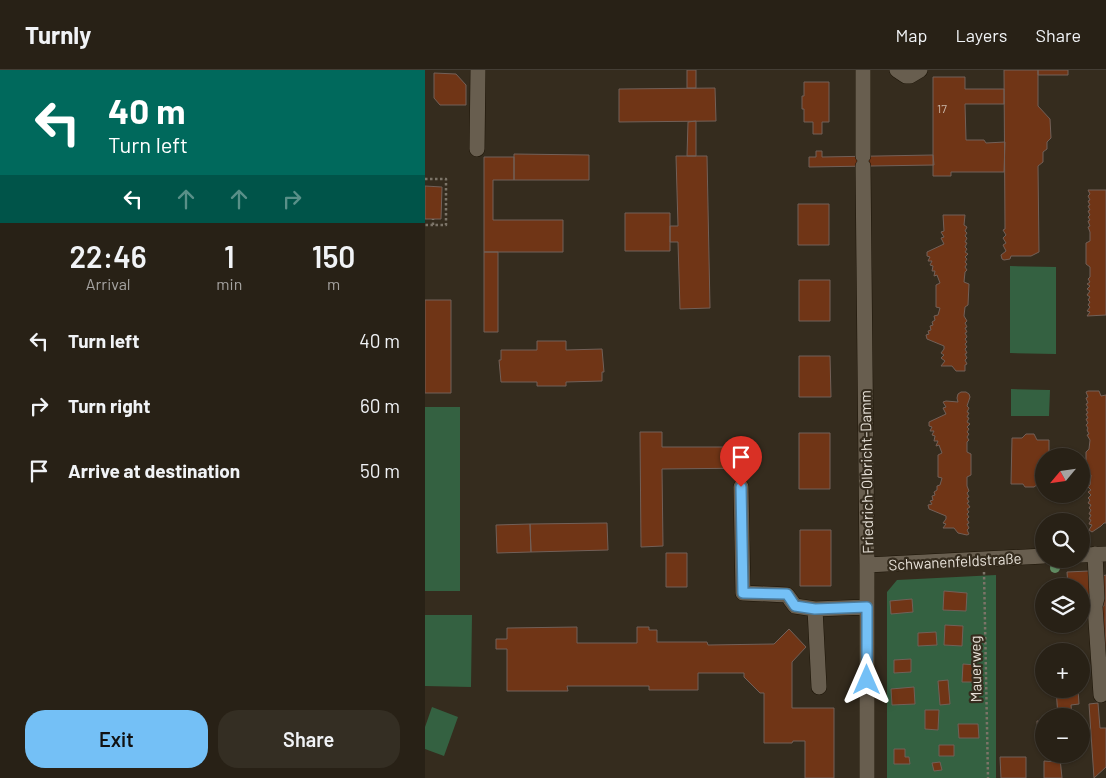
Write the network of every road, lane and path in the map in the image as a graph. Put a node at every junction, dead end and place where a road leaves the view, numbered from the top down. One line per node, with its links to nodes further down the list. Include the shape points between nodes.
1 (478, 70): 5 (street)
2 (863, 70): 14 (street, Friedrich-Olbricht-Damm)
3 (897, 70): 4 (street, via 905,76)
4 (920, 70)
5 (477, 149)
6 (425, 179): 9 (path, via 446,179 446,225)
7 (433, 219): 9 (path)
8 (425, 225): 9 (path)
9 (433, 225)
10 (741, 487): 16 (street, via 743,593 787,594 795,606)
11 (1094, 554): 18 (street)
12 (1035, 556): 13 (street, Schwanenfeldstraße)
13 (984, 559): 14 (street, Schwanenfeldstraße); 20 (path, Mauerweg)
14 (867, 565): 15 (street, Friedrich-Olbricht-Damm)
15 (867, 607): 16 (street); 19 (street, Friedrich-Olbricht-Damm)
16 (815, 609): 17 (street)
17 (819, 687)
18 (1101, 695)
19 (867, 778)
20 (988, 778)

